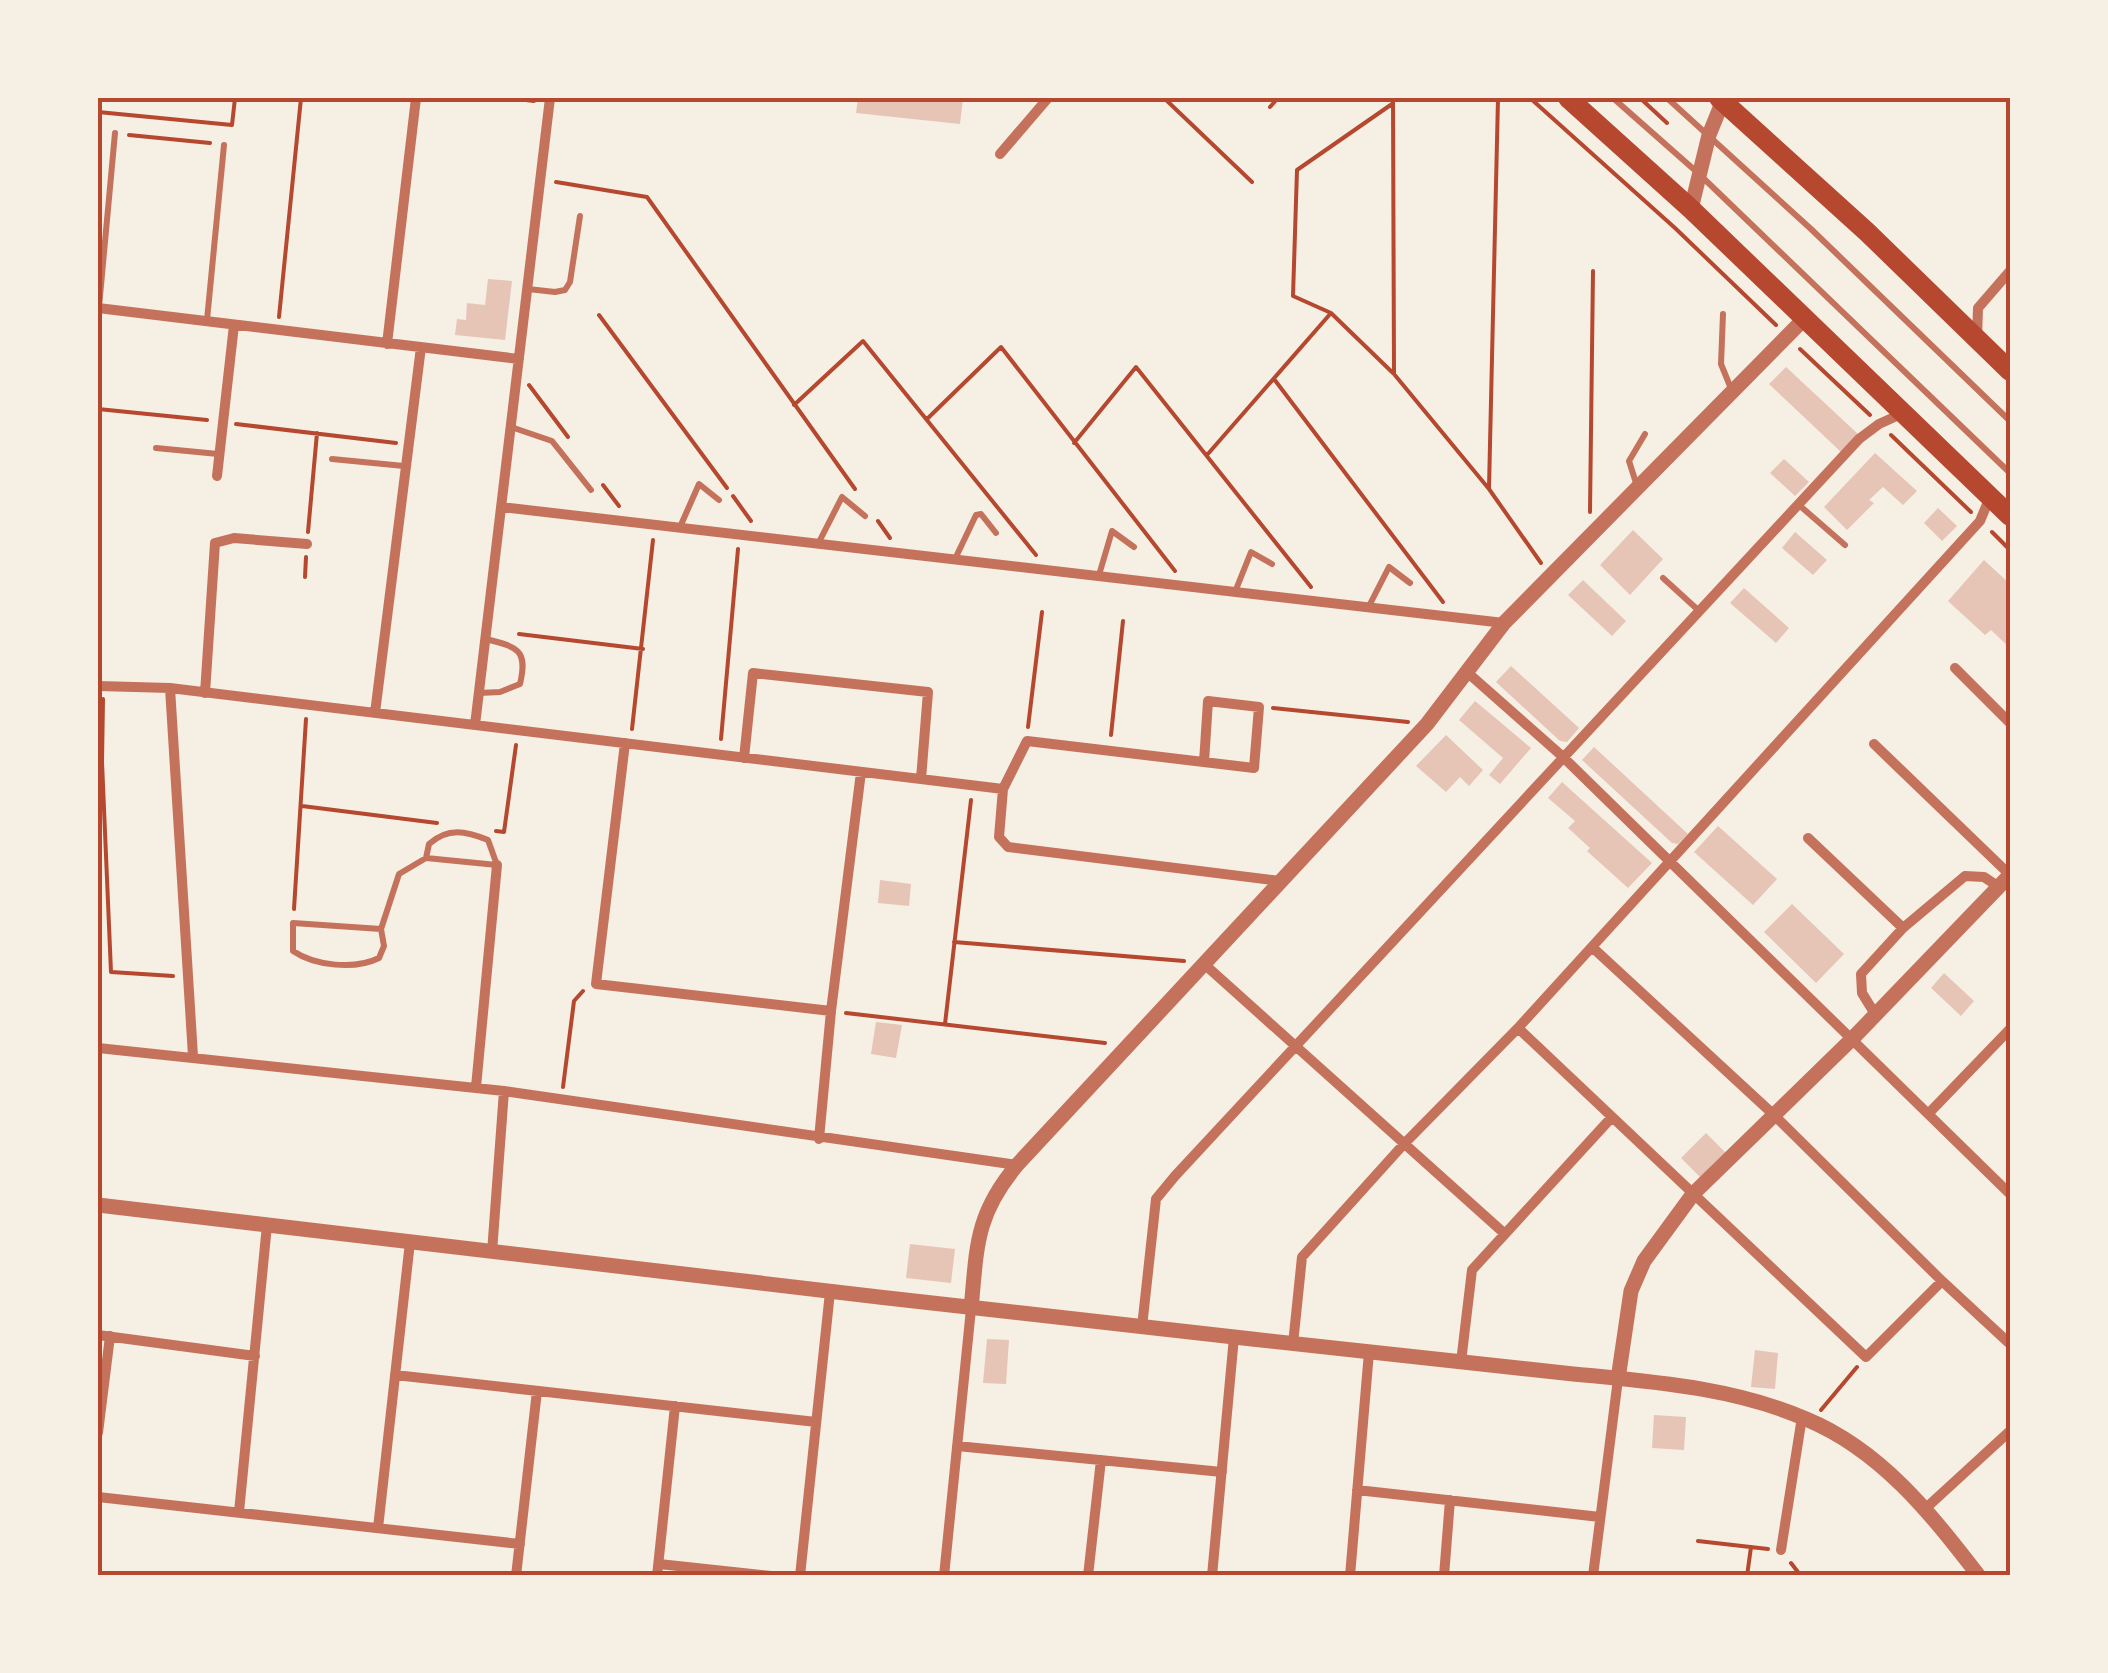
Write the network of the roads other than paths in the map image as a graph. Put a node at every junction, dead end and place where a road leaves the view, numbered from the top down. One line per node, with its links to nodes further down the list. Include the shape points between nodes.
1 (416, 98): 23 (street)
2 (1048, 98): 11 (street)
3 (1568, 98): 13 (highway)
4 (1613, 98): 12 (lane)
5 (1667, 98): 9 (lane)
6 (1722, 98): 9 (street); 22 (highway)
7 (549, 100): 16 (street)
8 (115, 134): 17 (lane)
9 (1709, 135): 12 (street); 29 (lane)
10 (224, 145): 20 (lane)
11 (1000, 154)
12 (1698, 174): 13 (street); 36 (lane)
13 (1691, 209): 19 (highway)
14 (580, 216): 16 (lane, via 566,290)
15 (2010, 271): 22 (street, via 1978,308)
16 (527, 289): 25 (street)
17 (98, 308): 20 (street)
18 (1723, 314): 27 (lane, via 1720,354)
19 (1804, 319): 27 (street); 28 (highway)
20 (207, 322): 21 (street)
21 (234, 325): 23 (street); 33 (street)
22 (1978, 339): 26 (highway)
23 (388, 344): 24 (street)
24 (421, 348): 25 (street); 35 (street)
25 (518, 359): 30 (street)
26 (2010, 371)
27 (1732, 392): 38 (street)
28 (1904, 412): 40 (highway); 42 (street, via 1859,439)
29 (2010, 421)
30 (510, 427): 39 (lane, via 552,442); 43 (street)
31 (1645, 434): 38 (lane, via 1628,461)
32 (156, 448): 33 (lane)
33 (220, 454): 37 (street)
34 (332, 459): 35 (lane)
35 (404, 466): 68 (street)
36 (2010, 474)
37 (218, 476)
38 (1637, 487): 60 (street)
39 (591, 490)
40 (1990, 496): 45 (highway); 81 (street, via 1980,521)
41 (719, 500): 46 (lane, via 699,484)
42 (1798, 504): 50 (lane); 59 (street)
43 (501, 507): 46 (street); 61 (street)
44 (867, 512): 49 (lane, via 842,497)
45 (2010, 516)
46 (680, 527): 49 (street)
47 (996, 534): 52 (lane, via 976,515)
48 (307, 544): 66 (street, via 234,538 215,543)
49 (818, 544): 52 (street)
50 (1845, 545)
51 (1134, 547): 54 (lane, via 1112,531)
52 (955, 559): 54 (street)
53 (1272, 564): 57 (lane, via 1251,552)
54 (1098, 576): 57 (street)
55 (1664, 578): 59 (lane)
56 (1410, 583): 58 (lane, via 1389,567)
57 (1235, 592): 58 (street)
58 (1368, 608): 60 (street)
59 (1698, 609): 73 (street)
60 (1504, 624): 63 (street)
61 (486, 634): 67 (street); 67 (lane, via 510,645 525,663 520,684)
62 (1955, 668): 69 (street)
63 (1468, 672): 73 (street); 84 (street)
64 (100, 686): 65 (street)
65 (170, 688): 66 (street); 96 (street)
66 (205, 693): 68 (street)
67 (480, 693): 70 (street)
68 (375, 713): 70 (street)
69 (2010, 723)
70 (475, 725): 71 (street)
71 (625, 744): 74 (street); 89 (street, via 596,984)
72 (1874, 744): 83 (street)
73 (1562, 756): 81 (street); 94 (street)
74 (744, 758): 76 (street); 77 (street, via 752,673 928,692)
75 (1204, 762): 75 (street, via 1208,701 1259,707 1254,768); 78 (street, via 1026,741)
76 (862, 772): 77 (street); 89 (street)
77 (921, 779): 78 (street)
78 (1003, 789): 84 (street, via 999,837 1008,846)
79 (1808, 838): 85 (street)
80 (426, 858): 82 (lane); 82 (lane, via 429,844 452,831 488,840); 86 (lane, via 399,874)
81 (1672, 862): 87 (street); 93 (street)
82 (498, 865): 97 (street)
83 (2007, 878): 85 (street, via 1965,876); 90 (street)
84 (1280, 881): 88 (street)
85 (1903, 928): 90 (street, via 1861,974 1862,993)
86 (380, 929): 86 (lane, via 293,924 293,951 356,966 379,958)
87 (1592, 947): 91 (street); 100 (street)
88 (1203, 963): 94 (street); 104 (street)
89 (831, 1011): 102 (street)
90 (1875, 1014): 93 (street)
91 (1518, 1028): 101 (street); 103 (street)
92 (2010, 1029): 99 (street)
93 (1854, 1037): 99 (street); 100 (street)
94 (1295, 1045): 103 (street); 115 (street, via 1156,1199)
95 (98, 1048): 96 (street)
96 (193, 1056): 97 (street)
97 (476, 1088): 98 (street)
98 (504, 1090): 102 (street); 111 (street)
99 (1930, 1112): 106 (street)
100 (1774, 1116): 105 (street); 112 (street)
101 (1612, 1117): 105 (street); 109 (street)
102 (819, 1138): 104 (street)
103 (1403, 1146): 109 (street); 119 (street, via 1302,1257)
104 (1017, 1165): 114 (street, via 986,1210)
105 (1693, 1194): 112 (street, via 1866,1357); 125 (street, via 1630,1291)
106 (2010, 1194)
107 (98, 1204): 108 (street)
108 (267, 1225): 110 (street); 122 (street)
109 (1505, 1234): 123 (street, via 1472,1270)
110 (410, 1242): 111 (street); 124 (street)
111 (492, 1252): 113 (street)
112 (1942, 1281): 120 (street)
113 (830, 1292): 114 (street); 129 (street)
114 (970, 1309): 115 (street); 132 (street)
115 (1142, 1327): 118 (street)
116 (98, 1335): 117 (street)
117 (110, 1336): 122 (street); 131 (street)
118 (1234, 1337): 119 (street); 134 (street)
119 (1293, 1344): 121 (street)
120 (2010, 1344)
121 (1369, 1352): 123 (street); 135 (street)
122 (255, 1356): 139 (street)
123 (1461, 1362): 125 (street)
124 (395, 1374): 126 (street); 141 (street)
125 (1618, 1379): 128 (street, via 1746,1398); 140 (street)
126 (537, 1390): 127 (street); 142 (street)
127 (676, 1406): 129 (street); 144 (street)
128 (1807, 1419): 138 (street, via 1856,1447); 143 (street)
129 (816, 1422): 147 (street)
130 (2010, 1431): 138 (street)
131 (98, 1433)
132 (957, 1446): 133 (street); 148 (street)
133 (1100, 1460): 134 (street); 149 (street)
134 (1222, 1472): 150 (street)
135 (1357, 1490): 137 (street); 151 (street)
136 (98, 1497): 139 (street)
137 (1450, 1500): 140 (street); 152 (street)
138 (1926, 1508): 154 (street)
139 (239, 1512): 141 (street)
140 (1600, 1517): 153 (street)
141 (378, 1528): 142 (street)
142 (520, 1544): 145 (street)
143 (1782, 1550)
144 (658, 1570): 146 (street)
145 (516, 1576)
146 (772, 1576)
147 (800, 1576)
148 (944, 1576)
149 (1088, 1576)
150 (1212, 1576)
151 (1350, 1576)
152 (1444, 1576)
153 (1593, 1576)
154 (1979, 1576)

